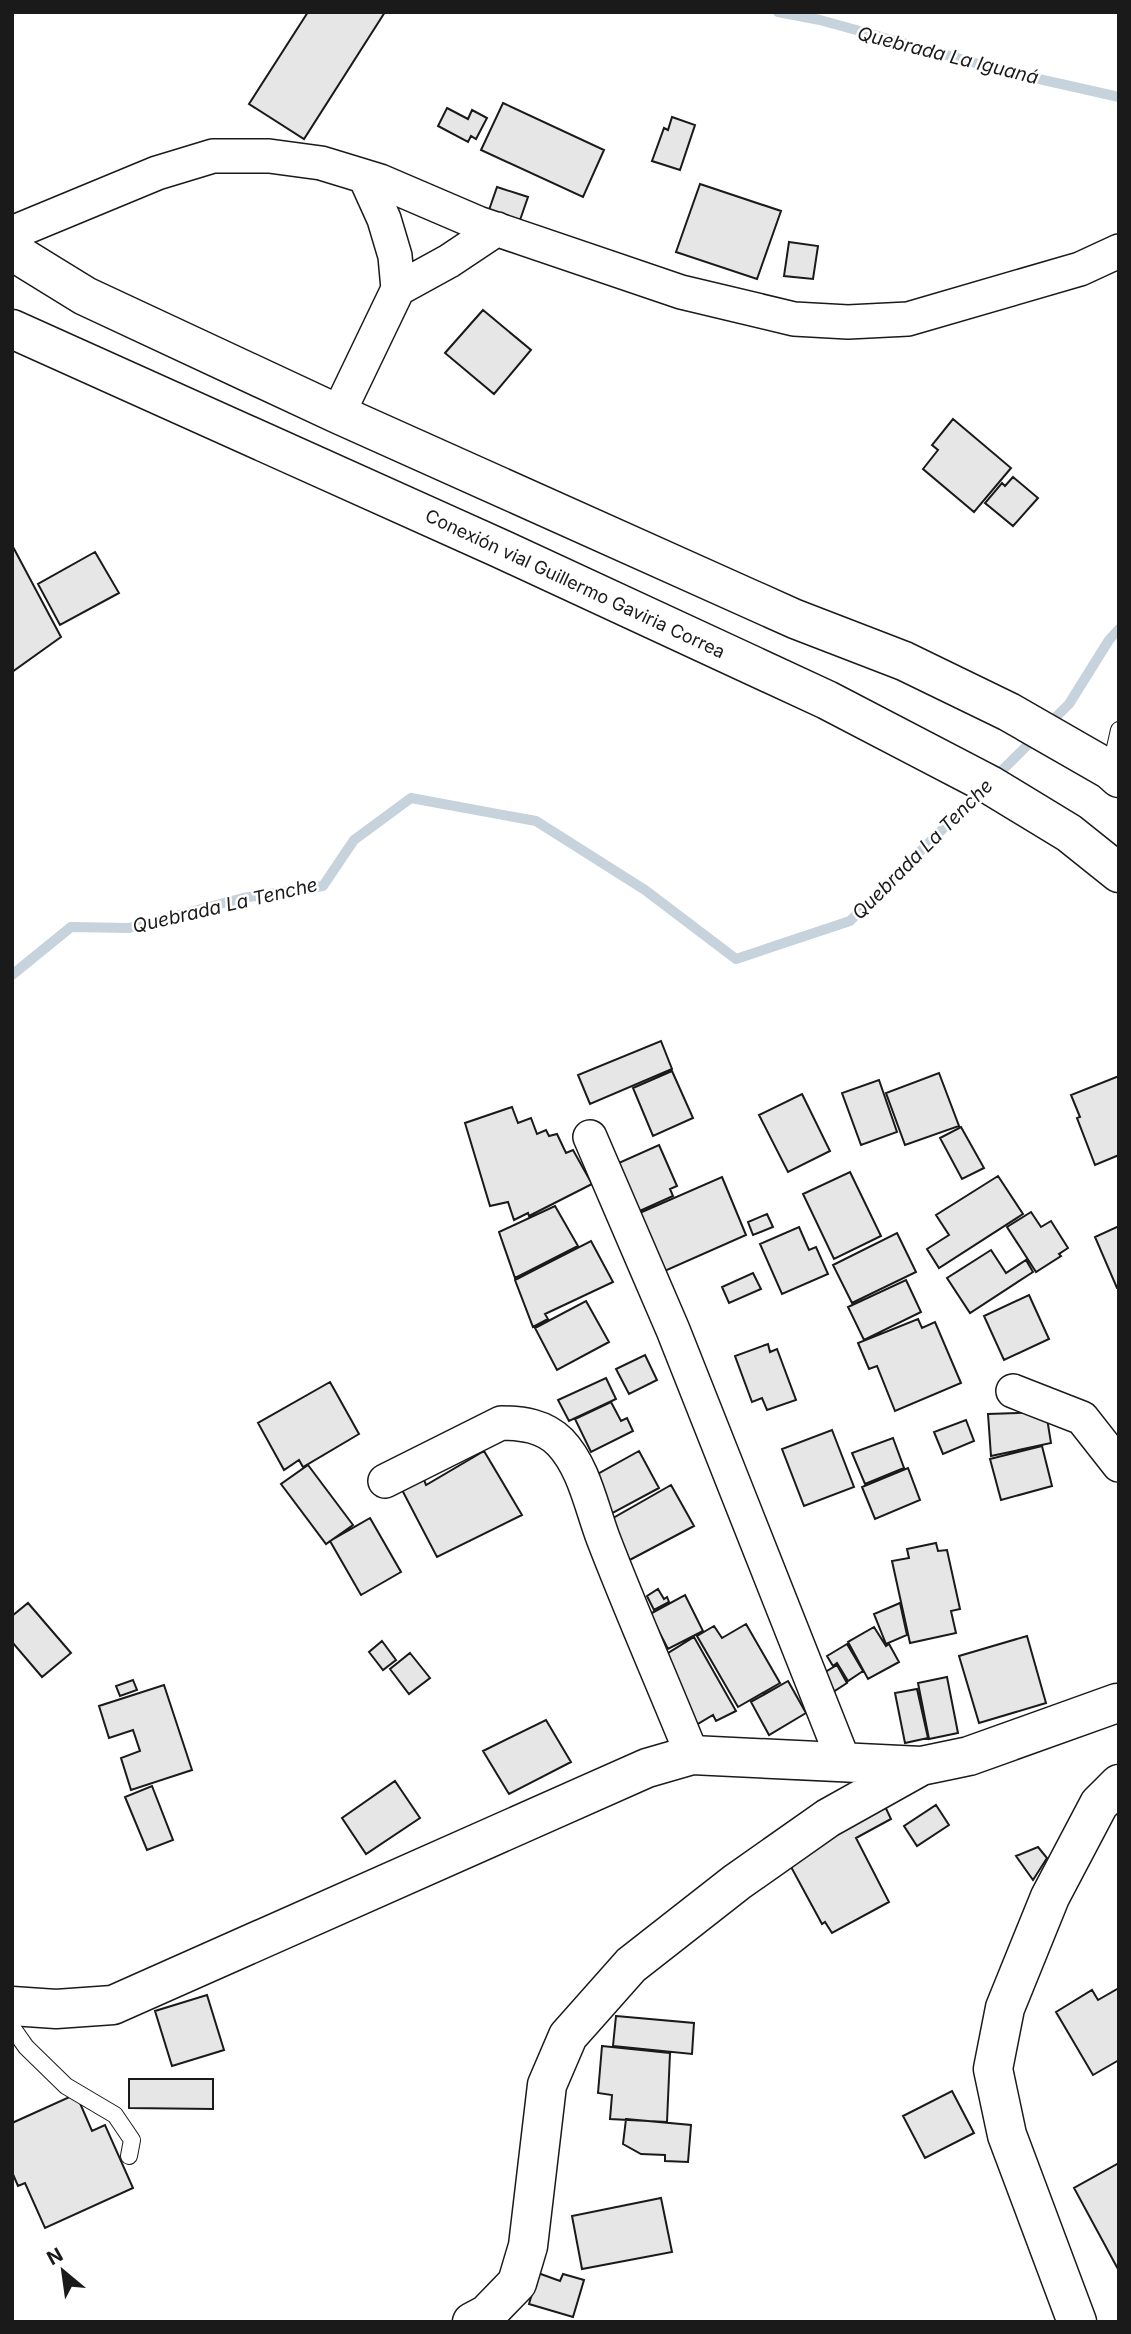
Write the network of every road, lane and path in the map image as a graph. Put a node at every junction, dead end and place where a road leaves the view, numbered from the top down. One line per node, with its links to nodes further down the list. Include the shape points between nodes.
1 (365, 177): 2 (street); 3 (street, via 321,163 269,156 213,156 157,173); 6 (street, via 384,219)
2 (497, 229): 5 (street, via 681,292 794,319 848,322 908,319 1080,269); 6 (street)
3 (12, 233)
4 (12, 251): 8 (main road, via 85,296)
5 (1119, 251)
6 (398, 289): 8 (street)
7 (18, 332): 11 (main road, Conexión vial Guillermo Gaviria Correa, via 499,548 909,741 1069,833)
8 (338, 414): 10 (main road, via 795,620 904,662 1009,712)
9 (1119, 730): 10 (lane)
10 (1114, 774)
11 (1119, 873)
12 (590, 1137): 18 (street, via 673,1330)
13 (1013, 1391): 14 (street, via 1082,1419)
14 (1119, 1465)
15 (385, 1481): 17 (street, via 501,1423 542,1429 558,1441 575,1460)
16 (1119, 1704): 19 (main road, via 969,1756)
17 (692, 1755): 18 (main road); 21 (main road, via 647,1768 113,2005 56,2010)
18 (844, 1762): 19 (main road)
19 (921, 1766): 24 (main road, via 828,1818 737,1882 631,1965 568,2036 547,2085 528,2246 517,2283)
20 (1119, 1784): 25 (main road, via 1099,1804 1050,1897 1005,2008 993,2069 1007,2135)
21 (12, 2006)
22 (12, 2027): 23 (lane, via 66,2086 115,2115 132,2140)
23 (129, 2156)
24 (472, 2322)
25 (1077, 2322)

